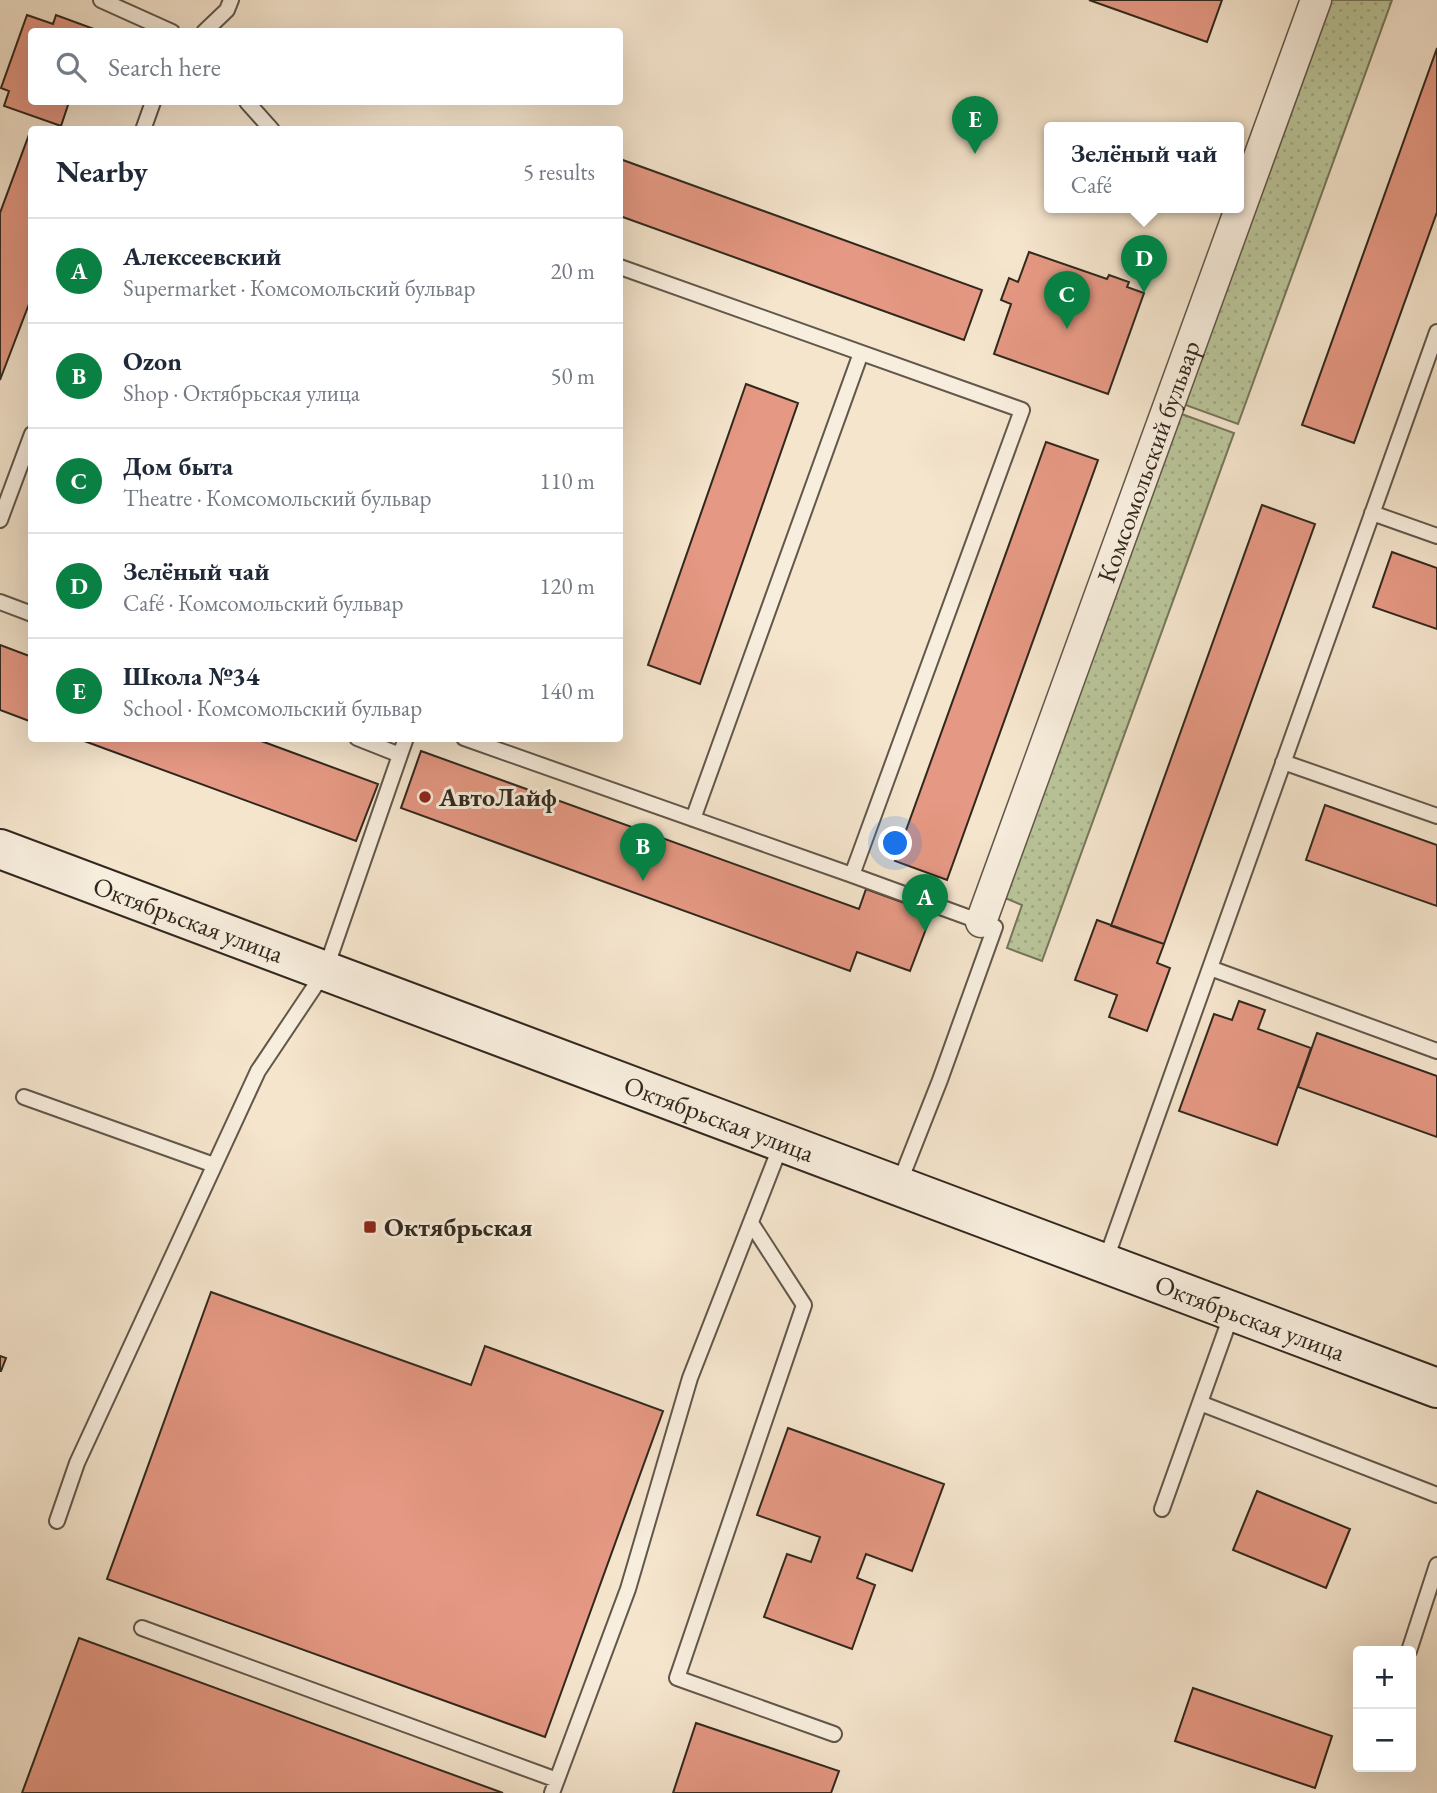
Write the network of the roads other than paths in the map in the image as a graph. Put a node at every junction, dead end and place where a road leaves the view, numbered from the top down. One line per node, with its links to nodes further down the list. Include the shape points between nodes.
1 (102, 0): 4 (lane)
2 (231, 0): 5 (lane)
3 (1316, 0): 10 (street, Комсомольский бульвар)
4 (163, 28)
5 (208, 28)
6 (152, 105): 8 (lane)
7 (250, 105): 9 (lane)
8 (144, 126)
9 (268, 126)
10 (1244, 198)
11 (1239, 213): 30 (street, Комсомольский бульвар)
12 (623, 268): 14 (lane)
13 (1437, 332): 16 (lane)
14 (861, 353): 27 (lane); 29 (lane, via 1022,410)
15 (28, 445): 17 (lane)
16 (1372, 513): 18 (lane); 25 (lane)
17 (0, 520)
18 (1437, 536)
19 (0, 602): 20 (lane)
20 (28, 612)
21 (367, 742): 24 (lane)
22 (405, 742): 24 (lane)
23 (475, 742): 27 (lane)
24 (400, 755): 32 (lane)
25 (1283, 762): 26 (lane); 31 (lane)
26 (1437, 816)
27 (693, 819): 29 (lane)
28 (0, 849): 32 (street, Октябрьская улица)
29 (852, 876): 30 (lane)
30 (981, 922): 37 (lane, via 995,927)
31 (1210, 968): 33 (lane); 39 (lane)
32 (325, 971): 35 (street, Октябрьская улица); 36 (lane, via 258,1071)
33 (1437, 1051)
34 (24, 1097): 36 (lane)
35 (782, 1143): 37 (street, Октябрьская улица); 38 (lane)
36 (214, 1165): 45 (lane, via 77,1463)
37 (898, 1186): 39 (street, Октябрьская улица)
38 (751, 1223): 49 (lane, via 804,1305 677,1678); 50 (lane, via 690,1378 628,1589)
39 (1104, 1263): 40 (street, Октябрьская улица)
40 (1232, 1311): 41 (street, Октябрьская улица); 42 (lane)
41 (1437, 1388)
42 (1200, 1404): 43 (lane); 44 (lane)
43 (1437, 1495)
44 (1162, 1509)
45 (57, 1521)
46 (1437, 1565): 48 (lane)
47 (142, 1628): 50 (lane)
48 (1411, 1646)
49 (834, 1734)
50 (555, 1786)

